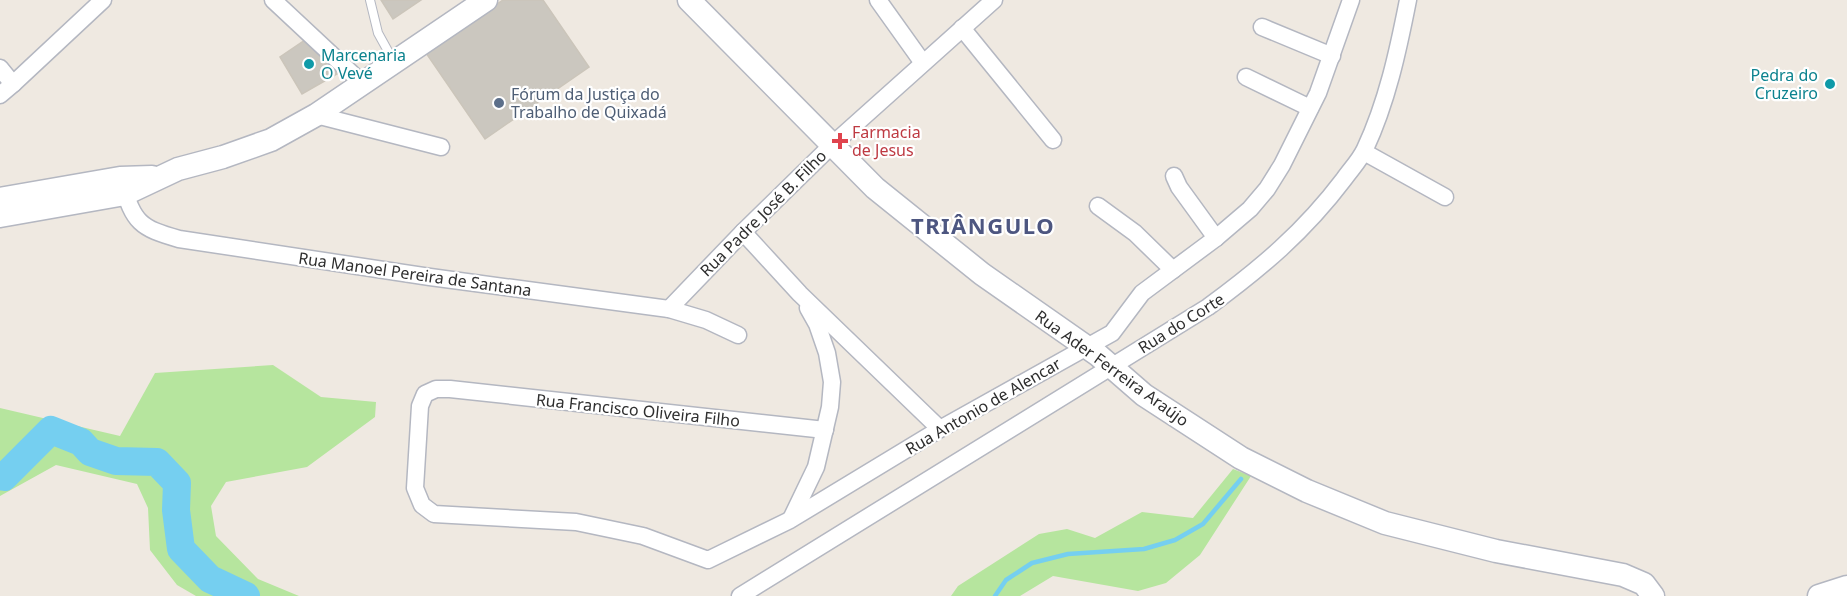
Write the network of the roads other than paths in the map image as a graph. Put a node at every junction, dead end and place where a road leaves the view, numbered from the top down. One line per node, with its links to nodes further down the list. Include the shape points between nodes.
1 (103, 0): 17 (street)
2 (273, 0): 18 (street)
3 (370, 0): 13 (lane, via 378,33)
4 (689, 0): 23 (street, Rua Ader Ferreira Araújo)
5 (878, 0): 14 (street)
6 (994, 0): 11 (street, Rua Padre José B. Filho)
7 (1351, 0): 12 (street, Rua Antonio de Alencar)
8 (1408, 0): 25 (street, Rua do Corte, via 1386,98)
9 (482, 1): 13 (street)
10 (1262, 27): 12 (street)
11 (962, 28): 14 (street, Rua Padre José B. Filho); 22 (street)
12 (1332, 56): 20 (street, Rua Antonio de Alencar)
13 (394, 62): 18 (street)
14 (923, 63): 23 (street, Rua Padre José B. Filho)
15 (0, 68): 17 (street)
16 (1246, 77): 20 (street)
17 (13, 84): 19 (street)
18 (363, 84): 21 (street)
19 (0, 95)
20 (1310, 108): 33 (street, Rua Antonio de Alencar, via 1267,189)
21 (316, 115): 24 (street); 27 (street, via 271,140)
22 (1053, 140)
23 (832, 145): 32 (street, Rua Padre José B. Filho); 38 (street, Rua Ader Ferreira Araújo, via 875,188 982,274)
24 (441, 147)
25 (1364, 152): 28 (street); 39 (street, Rua do Corte, via 1331,196 1259,270 1208,308)
26 (1173, 176): 33 (street)
27 (123, 186): 29 (street); 31 (street); 36 (street, Rua Manoel Pereira de Santana, via 134,216 144,226 179,239)
28 (1445, 197)
29 (0, 199)
30 (1098, 206): 34 (street, via 1135,233)
31 (0, 216)
32 (743, 232): 35 (street); 36 (street, Rua Padre José B. Filho)
33 (1216, 238): 34 (street, Rua Antonio de Alencar)
34 (1173, 270): 38 (street, Rua Antonio de Alencar, via 1142,293 1112,333)
35 (800, 294): 40 (street); 41 (street, via 816,324 831,367)
36 (669, 309): 37 (street, Rua Manoel Pereira de Santana)
37 (738, 335)
38 (1086, 348): 39 (street, Rua Ader Ferreira Araújo); 40 (street, Rua Antonio de Alencar)
39 (1110, 366): 45 (street, Rua do Corte); 46 (street, Rua Ader Ferreira Araújo, via 1144,395 1241,458 1359,514 1496,551 1623,575 1644,584)
40 (940, 429): 42 (street, Rua Antonio de Alencar)
41 (825, 430): 42 (street, via 816,467); 43 (street, Rua Francisco Oliveira Filho, via 450,389 425,394 420,406 415,488 422,505 434,514 576,522 643,536)
42 (790, 520): 43 (street, Rua Antonio de Alencar)
43 (708, 560)
44 (1847, 587): 47 (street)
45 (740, 596)
46 (1653, 596)
47 (1819, 596)

